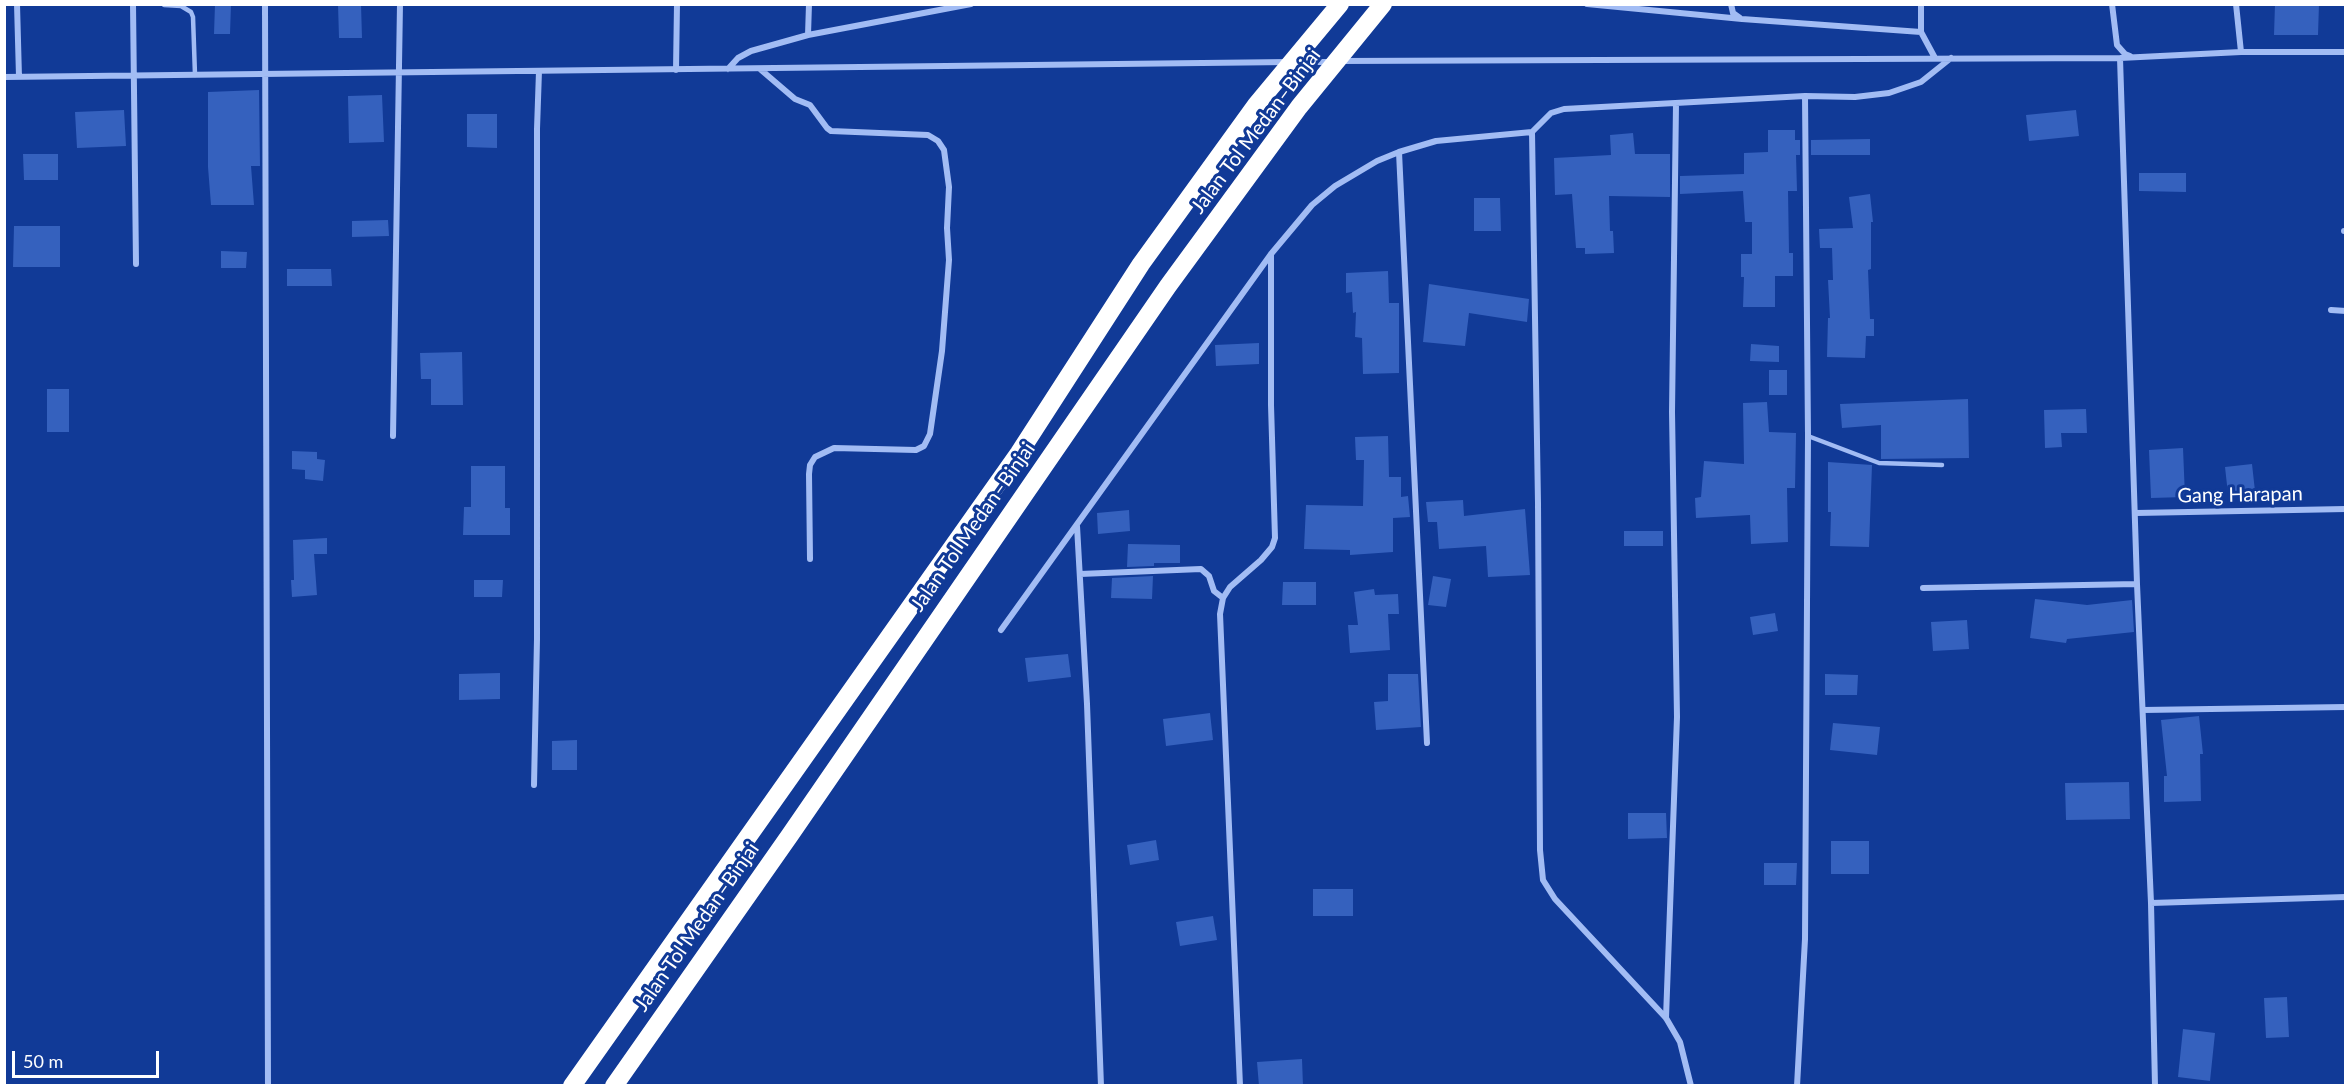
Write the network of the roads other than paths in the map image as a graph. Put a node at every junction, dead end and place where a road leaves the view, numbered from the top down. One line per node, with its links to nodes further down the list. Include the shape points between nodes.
1 (17, 4): 35 (street)
2 (134, 4): 33 (street)
3 (266, 4): 31 (street)
4 (400, 4): 30 (street)
5 (676, 4): 28 (street)
6 (809, 4): 19 (street)
7 (971, 4): 15 (street)
8 (1340, 4): 64 (highway, Jalan Tol Medan–Binjai, via 1256,105 1141,264 1019,453)
9 (1383, 4): 65 (highway, Jalan Tol Medan–Binjai, via 1299,107 1168,286)
10 (1587, 4): 17 (street)
11 (1731, 4): 17 (street, via 1733,13)
12 (1921, 4): 18 (street)
13 (2112, 4): 22 (street, via 2117,45)
14 (2236, 4): 20 (street)
15 (961, 5): 19 (street)
16 (164, 6): 32 (lane, via 181,6 193,16)
17 (1742, 19): 18 (street)
18 (1921, 32): 23 (street)
19 (808, 35): 26 (street, via 751,51)
20 (2241, 52): 21 (street); 22 (street)
21 (2346, 52)
22 (2132, 57): 25 (street)
23 (1935, 58): 24 (street); 27 (street)
24 (1951, 58): 25 (street); 36 (street, via 1921,82 1889,93)
25 (2120, 58): 48 (street)
26 (728, 69): 27 (street); 28 (street)
27 (760, 69): 50 (street, via 795,99 810,105 831,131 928,135 938,141 944,150 949,187 949,260 942,351 930,434 924,446 916,450 834,448 815,458 809,474)
28 (676, 70): 29 (street)
29 (539, 71): 30 (street); 59 (street)
30 (399, 72): 31 (street); 45 (street)
31 (265, 74): 32 (street); 63 (street)
32 (195, 75): 33 (street)
33 (135, 76): 35 (street); 41 (street)
34 (4, 77): 35 (street)
35 (19, 77)
36 (1805, 96): 37 (street); 44 (street)
37 (1676, 104): 38 (street, via 1557,110); 62 (street, via 1672,412 1677,717)
38 (1532, 132): 39 (street, via 1436,141); 62 (street, via 1540,850 1544,880 1555,899)
39 (1399, 152): 40 (street, via 1335,186 1312,205); 58 (street)
40 (1271, 254): 49 (street); 54 (street, via 1275,538 1272,547)
41 (136, 264)
42 (2331, 310): 43 (street)
43 (2346, 311)
44 (1808, 435): 46 (lane, via 1879,463); 69 (street, via 1805,939)
45 (393, 436)
46 (1942, 465)
47 (2346, 509): 48 (street, Gang Harapan)
48 (2136, 513): 52 (street)
49 (1077, 526): 51 (street); 55 (street)
50 (810, 559)
51 (1080, 574): 54 (street, via 1201,569); 66 (street)
52 (2138, 584): 53 (street); 57 (street)
53 (1923, 588)
54 (1223, 598): 67 (street, via 1219,640)
55 (1001, 630)
56 (2346, 707): 57 (street)
57 (2143, 710): 61 (street)
58 (1427, 743)
59 (534, 785)
60 (2346, 897): 61 (street)
61 (2151, 903): 70 (street)
62 (1666, 1018): 68 (street, via 1680,1042)
63 (268, 1086)
64 (572, 1086)
65 (614, 1086)
66 (1101, 1086)
67 (1240, 1086)
68 (1691, 1086)
69 (1797, 1086)
70 (2155, 1086)

